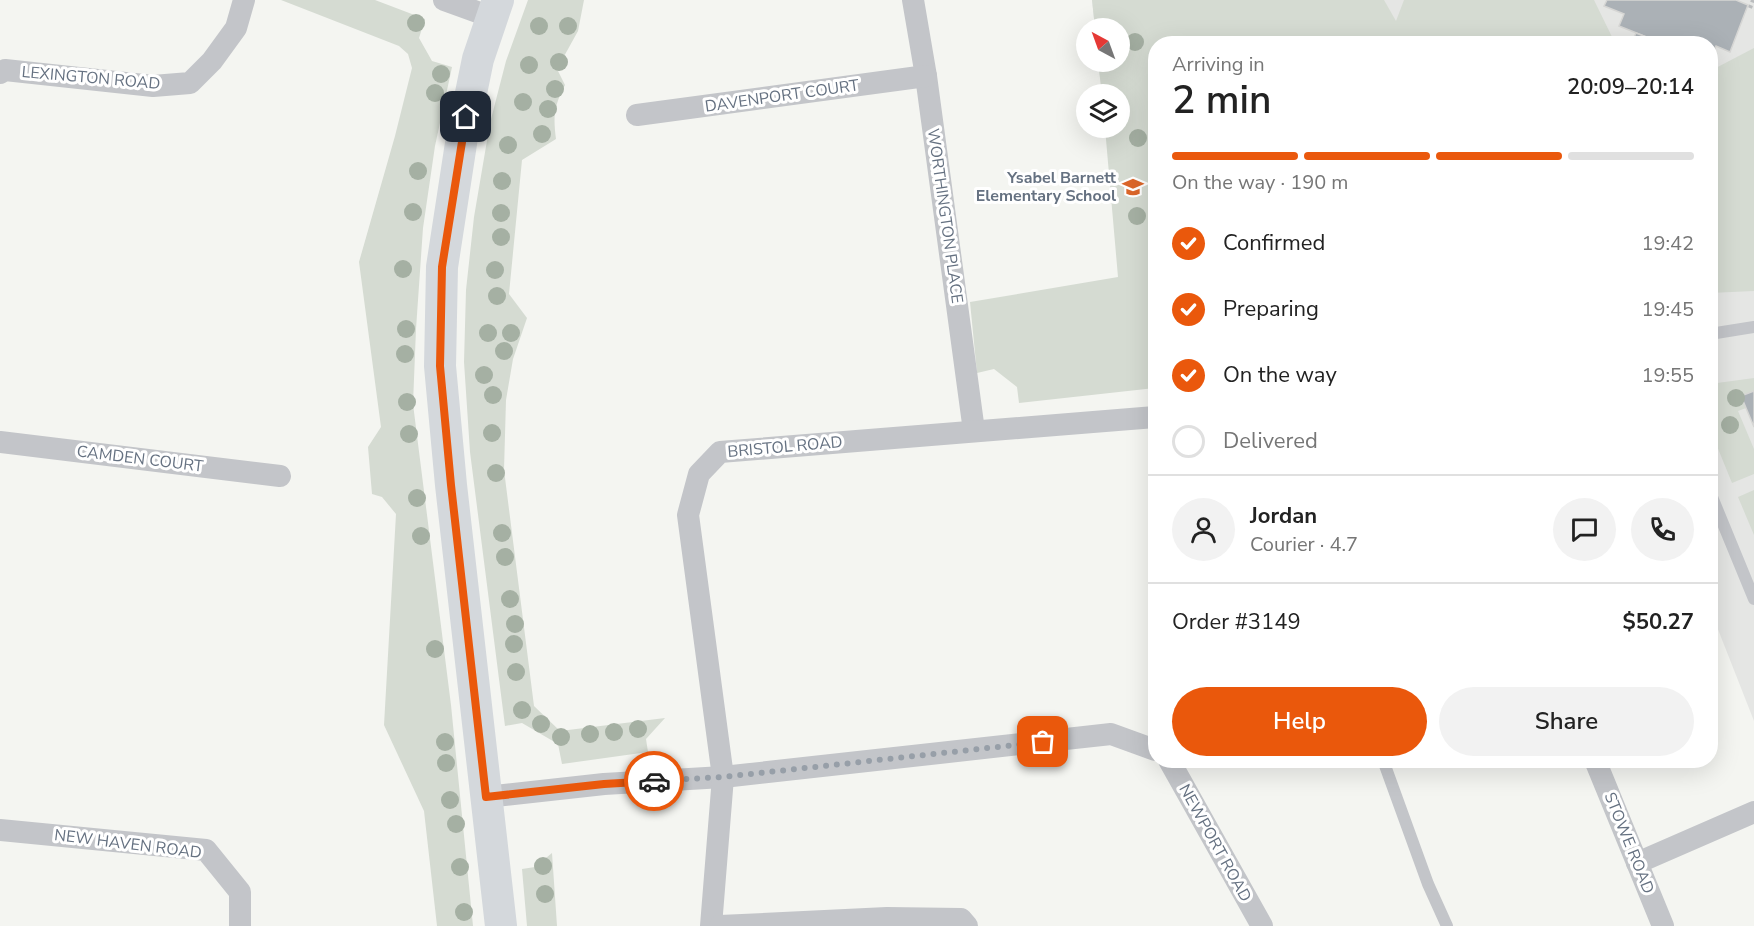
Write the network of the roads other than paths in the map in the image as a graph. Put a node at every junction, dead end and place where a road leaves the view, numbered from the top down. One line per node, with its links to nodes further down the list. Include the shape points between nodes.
1 (244, 0): 5 (street, LEXINGTON ROAD, via 236,28 190,83 153,86 5,70)
2 (444, 0): 4 (street)
3 (913, 0): 6 (street, WORTHINGTON PLACE)
4 (495, 9): 21 (street, via 478,59 462,137 442,267 440,366)
5 (0, 73)
6 (926, 76): 7 (street, DAVENPORT COURT); 11 (street, WORTHINGTON PLACE)
7 (638, 115)
8 (1754, 327): 9 (lane)
9 (1718, 333)
10 (1148, 418): 11 (street, BRISTOL ROAD)
11 (974, 431): 20 (street, BRISTOL ROAD, via 720,452 699,474 688,515)
12 (0, 442): 13 (street, CAMDEN COURT)
13 (280, 476)
14 (1718, 511): 15 (lane)
15 (1754, 599)
16 (1148, 742): 20 (street, via 1111,734)
17 (1173, 768): 31 (street, NEWPORT ROAD)
18 (1386, 768): 32 (lane)
19 (1599, 768): 24 (street, STOWE ROAD)
20 (723, 777): 21 (street, via 604,784); 29 (street, BRISTOL ROAD)
21 (486, 797): 28 (street)
22 (1754, 812): 24 (street)
23 (0, 830): 27 (street, NEW HAVEN ROAD, via 206,850 240,892)
24 (1637, 863): 33 (street, STOWE ROAD)
25 (848, 923): 26 (street, via 887,918); 30 (street)
26 (964, 923)
27 (240, 926)
28 (501, 926)
29 (711, 926)
30 (720, 926)
31 (1262, 926)
32 (1447, 926)
33 (1663, 926)

